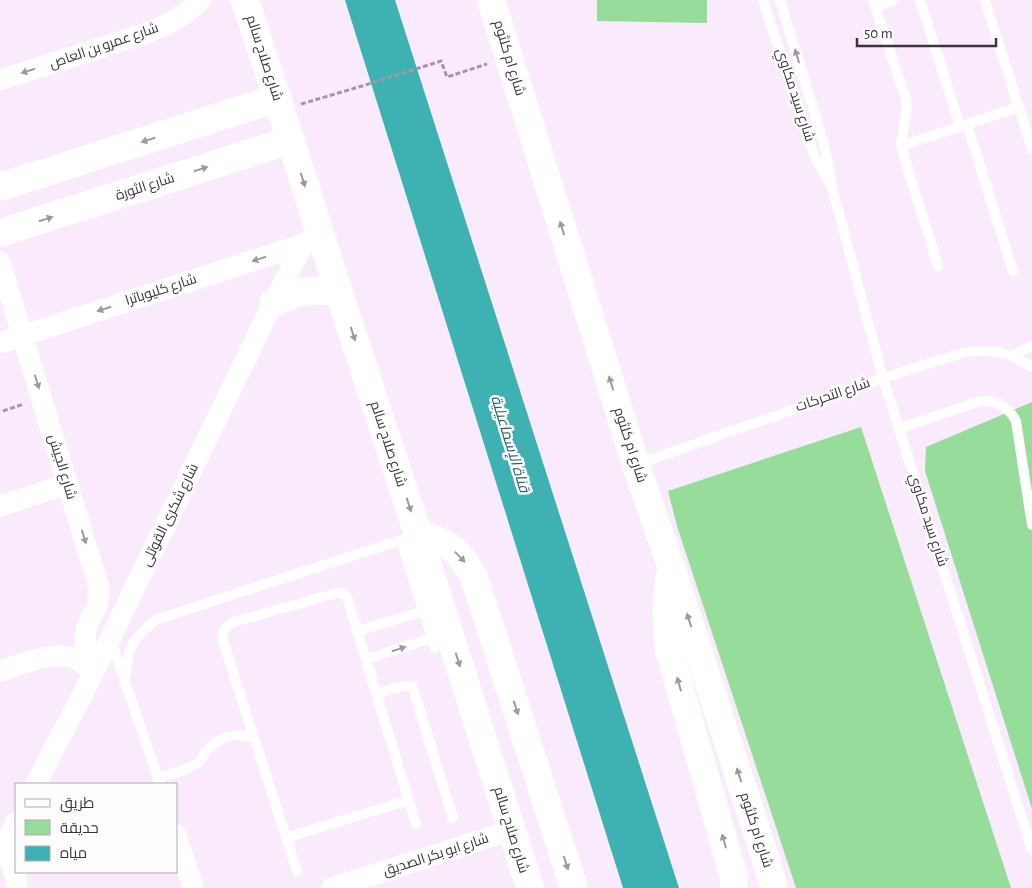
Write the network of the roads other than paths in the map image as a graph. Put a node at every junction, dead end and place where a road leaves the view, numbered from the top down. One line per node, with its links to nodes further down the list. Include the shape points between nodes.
1 (202, 0): 10 (street, شارع عمرو بن العاص, one-way to 10, via 182,16 144,34)
2 (245, 0): 11 (main road, شارع صلاح سالم)
3 (491, 0): 35 (main road, شارع ام كلثوم, one-way to 3)
4 (764, 0): 20 (lane, شارع سيد مكاوي, via 813,152)
5 (780, 0): 20 (lane, شارع سيد مكاوي, one-way to 5, via 824,144)
6 (894, 0): 9 (lane)
7 (920, 0): 14 (lane)
8 (985, 0): 12 (lane)
9 (874, 3): 16 (lane, via 906,99 907,116)
10 (0, 80)
11 (280, 104): 13 (main road); 15 (main road, شارع صلاح سالم)
12 (1019, 107): 14 (lane); 17 (lane)
13 (234, 113): 18 (main road, via 251,120 256,128 255,146); 19 (main road, one-way to 19)
14 (963, 125): 16 (lane); 25 (lane)
15 (291, 140): 18 (main road, شارع الثورة); 22 (main road, شارع صلاح سالم, one-way to 22)
16 (901, 146): 24 (lane)
17 (1032, 149)
18 (250, 154): 21 (main road, شارع الثورة, one-way to 18)
19 (0, 187)
20 (832, 187): 33 (lane, شارع سيد مكاوي)
21 (0, 233)
22 (313, 242): 26 (main road, شارع صلاح سالم); 27 (street, شارع شكرى القوتلى); 28 (street, شارع كليوباترا, one-way to 28)
23 (0, 262): 28 (street, شارع الجيش)
24 (938, 266)
25 (1013, 270)
26 (339, 293): 27 (main road, via 298,292); 39 (main road, شارع صلاح سالم, one-way to 39)
27 (273, 303): 43 (street, شارع شكرى القوتلى)
28 (22, 335): 29 (street, شارع كليوباترا); 36 (street, شارع الجيش, one-way to 36)
29 (0, 342)
30 (1032, 346): 31 (lane)
31 (1012, 356): 32 (lane, شارع التحركات); 33 (lane, شارع التحركات, via 994,351 966,352)
32 (1032, 367)
33 (883, 378): 34 (lane, شارع سيد مكاوي); 35 (lane, شارع التحركات)
34 (899, 429): 38 (lane, via 977,402 993,402 1007,409 1016,421); 59 (lane, شارع سيد مكاوي)
35 (636, 465): 40 (main road, شارع ام كلثوم)
36 (68, 484): 37 (street); 46 (street, شارع الجيش, one-way to 46, via 98,584 98,602 85,637)
37 (0, 506)
38 (1032, 525)
39 (410, 537): 41 (lane); 47 (lane, via 158,619 143,630 132,645 126,662); 56 (main road, شارع صلاح سالم, one-way to 56); 66 (main road, one-way to 66, via 429,537 444,543 467,563 474,577)
40 (671, 566): 67 (main road, one-way to 40, via 734,877 669,650 666,600); 68 (main road, شارع ام كلثوم, one-way to 40)
41 (424, 611): 42 (lane); 44 (lane, one-way to 41, via 434,643)
42 (358, 631): 44 (lane); 49 (lane, via 347,597 338,593 228,625 223,641)
43 (110, 639): 46 (street, شارع شكرى القوتلى); 47 (lane)
44 (367, 659): 48 (lane)
45 (0, 671): 46 (street, via 56,655 72,657)
46 (94, 672): 51 (street, شارع شكرى القوتلى)
47 (125, 680): 50 (lane)
48 (377, 694): 52 (lane); 53 (lane, via 404,686 413,688)
49 (254, 737): 50 (lane, via 240,734 226,737 214,743 197,764); 57 (lane)
50 (158, 781)
51 (37, 783)
52 (409, 800): 55 (lane); 57 (lane)
53 (453, 818)
54 (15, 824): 60 (street)
55 (416, 824)
56 (512, 830): 64 (street, شارع ابو بكر الصديق); 65 (main road, شارع صلاح سالم)
57 (286, 838): 61 (lane)
58 (178, 841): 63 (street)
59 (1032, 850)
60 (1, 851): 62 (street, via 10,859)
61 (297, 871)
62 (18, 888)
63 (193, 888)
64 (332, 888)
65 (530, 888)
66 (574, 888)
67 (734, 888)
68 (774, 888)

